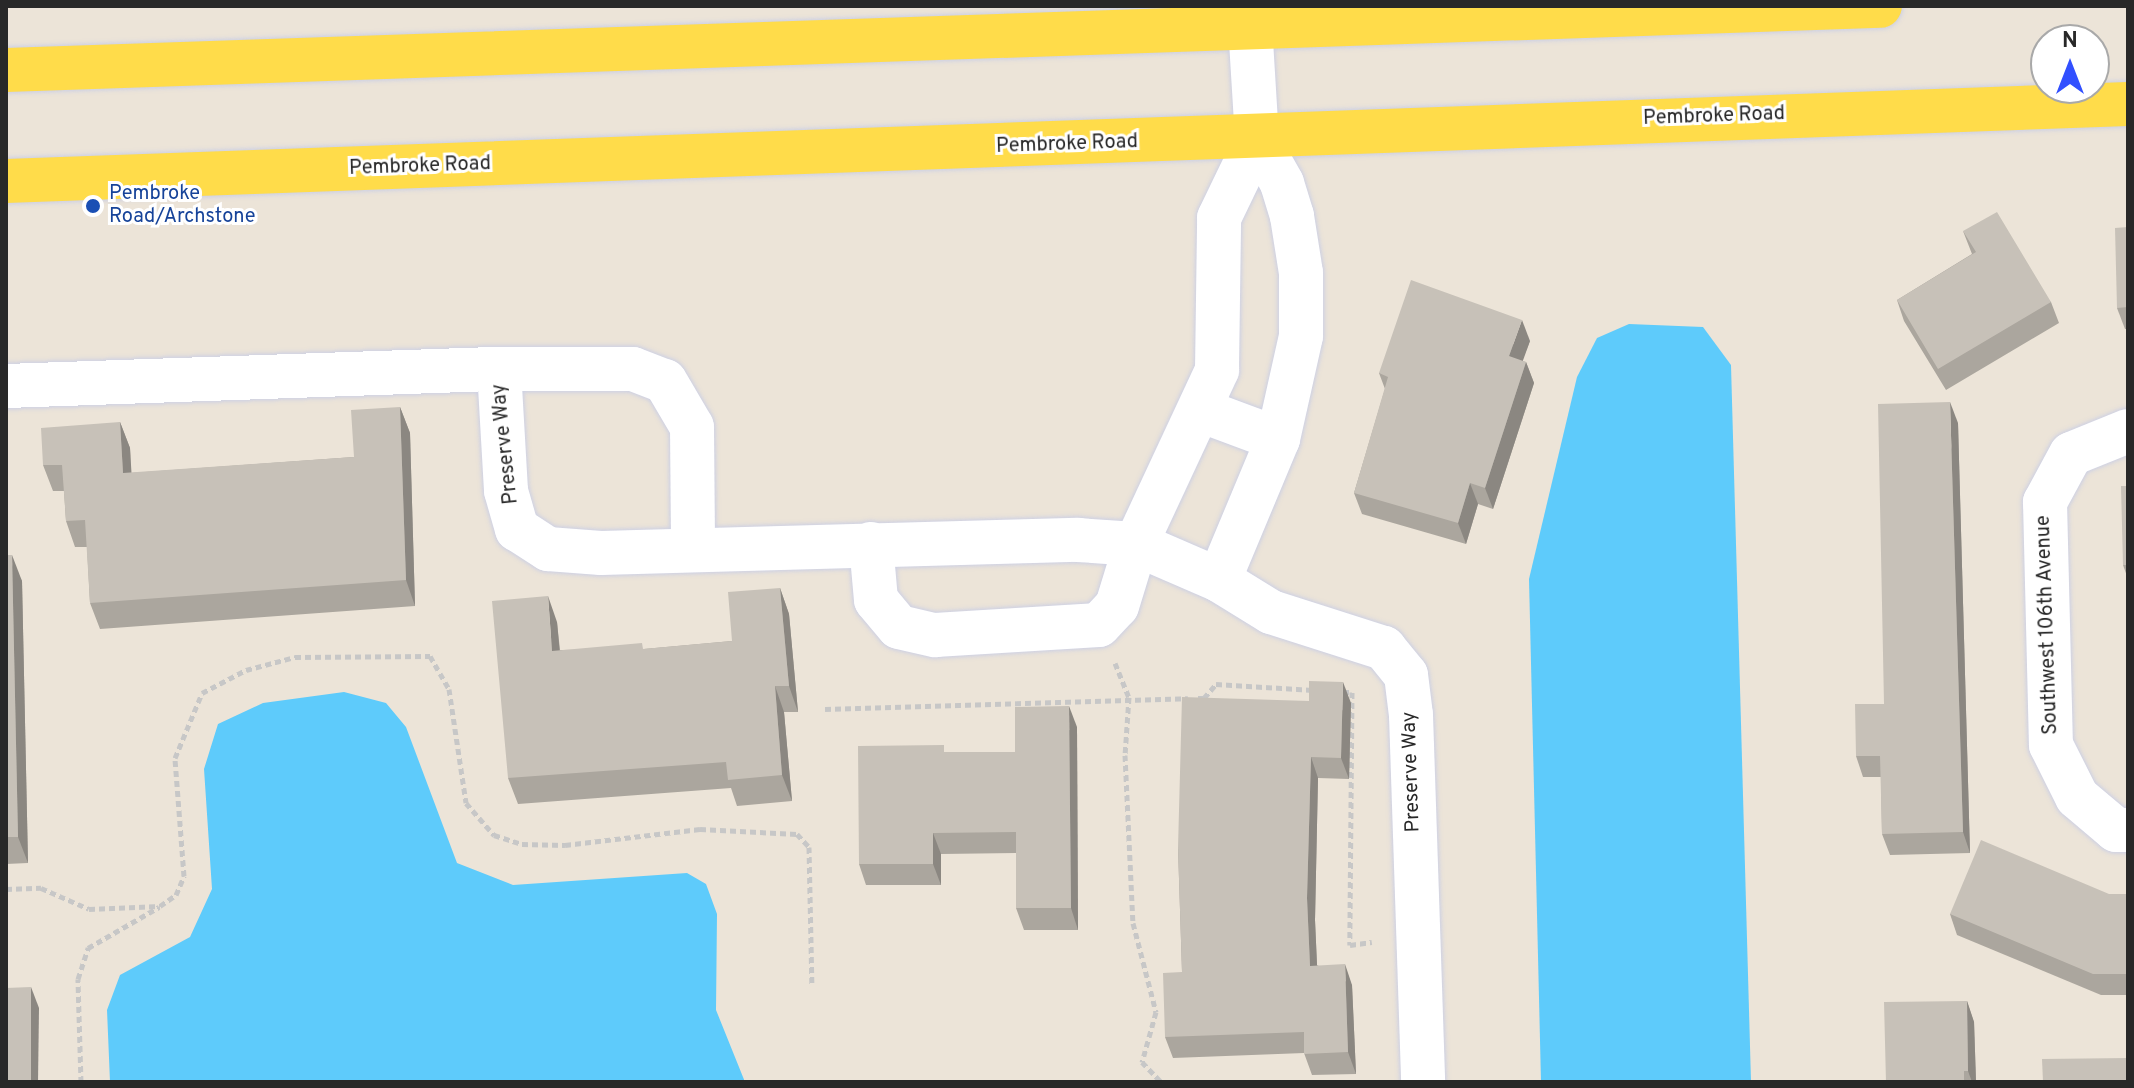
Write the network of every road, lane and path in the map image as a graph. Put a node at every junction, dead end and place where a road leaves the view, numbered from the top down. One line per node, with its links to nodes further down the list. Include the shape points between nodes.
1 (1880, 6): 2 (main road)
2 (1250, 24): 3 (main road); 5 (street)
3 (6, 70)
4 (2128, 104): 5 (main road, Pembroke Road, via 1374,128)
5 (1257, 139): 6 (main road, Pembroke Road); 9 (street, via 1219,218 1217,370); 11 (street, via 1282,183 1301,273 1301,336)
6 (6, 181)
7 (499, 369): 8 (street, Preserve Way); 14 (street, via 633,369 665,381 692,427); 14 (street, Preserve Way, via 506,491 517,529 548,549)
8 (6, 386)
9 (1200, 410): 11 (street); 13 (street)
10 (2128, 431): 21 (street, Southwest 106th Avenue, via 2071,454 2045,502 2051,745 2077,797 2116,830)
11 (1278, 439): 15 (street)
12 (871, 544): 13 (street, Preserve Way); 14 (street, Preserve Way); 16 (street, via 876,600 899,627 935,635)
13 (1136, 544): 15 (street, Preserve Way); 16 (street, via 1117,606)
14 (693, 549)
15 (1219, 580): 24 (street, Preserve Way, via 1271,612 1384,648 1406,675)
16 (1099, 625): 19 (path)
17 (1322, 691): 19 (path, via 1216,684 1204,698)
18 (1337, 691): 24 (path, via 1352,692 1350,945)
19 (1129, 697): 20 (path); 27 (path, via 1125,755 1133,923 1156,1012 1142,1062)
20 (825, 709)
21 (2128, 830)
22 (6, 889): 23 (path, via 41,888 89,909)
23 (160, 906): 25 (path, via 176,895 184,876 175,758 202,693 246,670 295,657 430,656 449,689 466,803 494,835 522,844 565,845 700,829 797,834 809,847); 26 (path, via 88,948 78,979)
24 (1418, 936): 28 (street, Preserve Way)
25 (812, 985)
26 (81, 1082)
27 (1161, 1082)
28 (1423, 1082)

